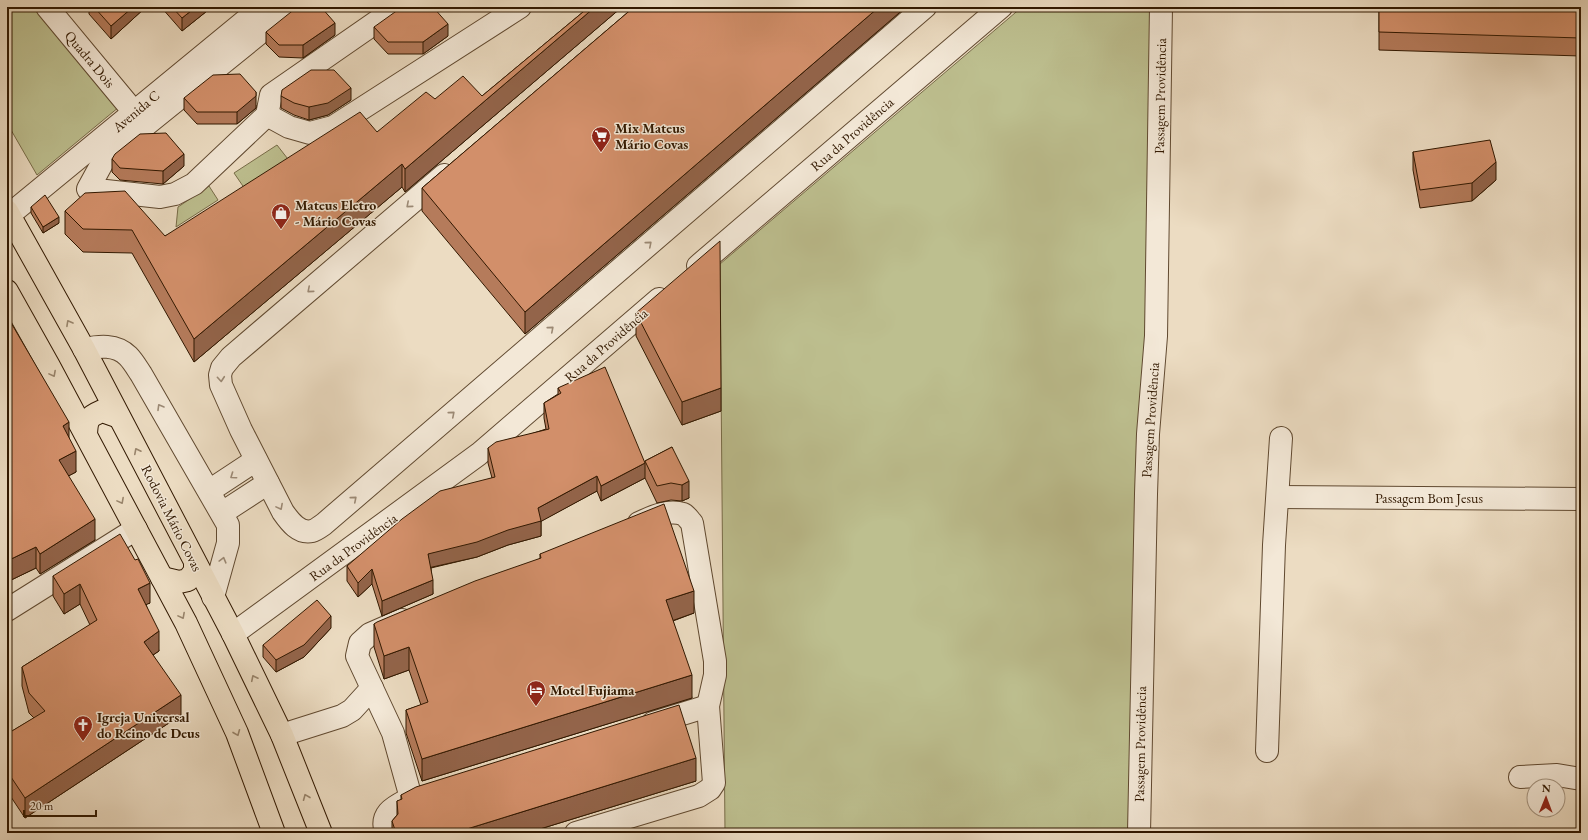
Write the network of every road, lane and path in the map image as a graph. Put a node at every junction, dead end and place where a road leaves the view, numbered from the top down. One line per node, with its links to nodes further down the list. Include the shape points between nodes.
1 (47, 7): 10 (street, Quadra Dois)
2 (262, 7): 9 (street, Avenida C)
3 (292, 7): 11 (street, via 105,158 88,189 160,197 175,194 194,184)
4 (398, 7): 11 (street, via 271,95)
5 (520, 7): 11 (street, via 333,127 310,133 289,127)
6 (925, 7): 20 (street, one-way to 6, via 290,523 300,529 312,531 324,524)
7 (1001, 7): 32 (street, Rua da Providência, via 478,454)
8 (1161, 7): 44 (street, Passagem Providência, via 1156,336 1148,434)
9 (239, 14): 10 (street, Avenida C)
10 (134, 112): 13 (street, Avenida C, via 37,194)
11 (267, 115)
12 (460, 161): 19 (street, one-way to 19, via 237,352 222,368 220,375 225,396)
13 (8, 213): 15 (main road, Rodovia Mário Covas, one-way to 13)
14 (9, 299): 17 (main road, one-way to 17)
15 (84, 349): 16 (main road, Rodovia Mário Covas); 21 (street, one-way to 15, via 128,355 116,348 101,346)
16 (119, 417): 17 (main road, via 102,411 92,415 87,422); 27 (main road, Rodovia Mário Covas, one-way to 16)
17 (86, 434): 25 (main road, one-way to 25)
18 (1281, 438): 22 (street)
19 (256, 460): 20 (street); 21 (street, one-way to 21)
20 (268, 483): 24 (street)
21 (209, 491): 24 (street)
22 (1278, 497): 23 (street, Passagem Bom Jesus); 37 (street)
23 (1581, 499)
24 (222, 513): 29 (street, one-way to 24, via 228,543 228,525)
25 (136, 529): 28 (main road); 30 (street)
26 (618, 531): 34 (street, via 672,512 684,514 692,523 715,661 715,675)
27 (195, 564): 28 (main road, via 195,571 188,580 179,582); 29 (main road, Rodovia Mário Covas)
28 (162, 578): 40 (main road, one-way to 40, via 186,623 237,733)
29 (213, 598): 32 (main road, Rodovia Mário Covas)
30 (7, 610)
31 (421, 612): 33 (street, via 370,634 360,643 357,656)
32 (233, 634): 36 (main road, Rodovia Mário Covas, one-way to 32)
33 (372, 688): 36 (street, via 352,710 342,716); 42 (street, via 419,795 390,810 385,820)
34 (708, 706): 35 (street); 43 (street, via 714,783 710,789 699,796)
35 (632, 729)
36 (282, 735): 41 (main road, Rodovia Mário Covas, one-way to 36)
37 (1267, 751)
38 (1520, 777): 39 (street, via 1557,775)
39 (1581, 779)
40 (274, 833)
41 (321, 833)
42 (386, 833)
43 (576, 833)
44 (1139, 833)

